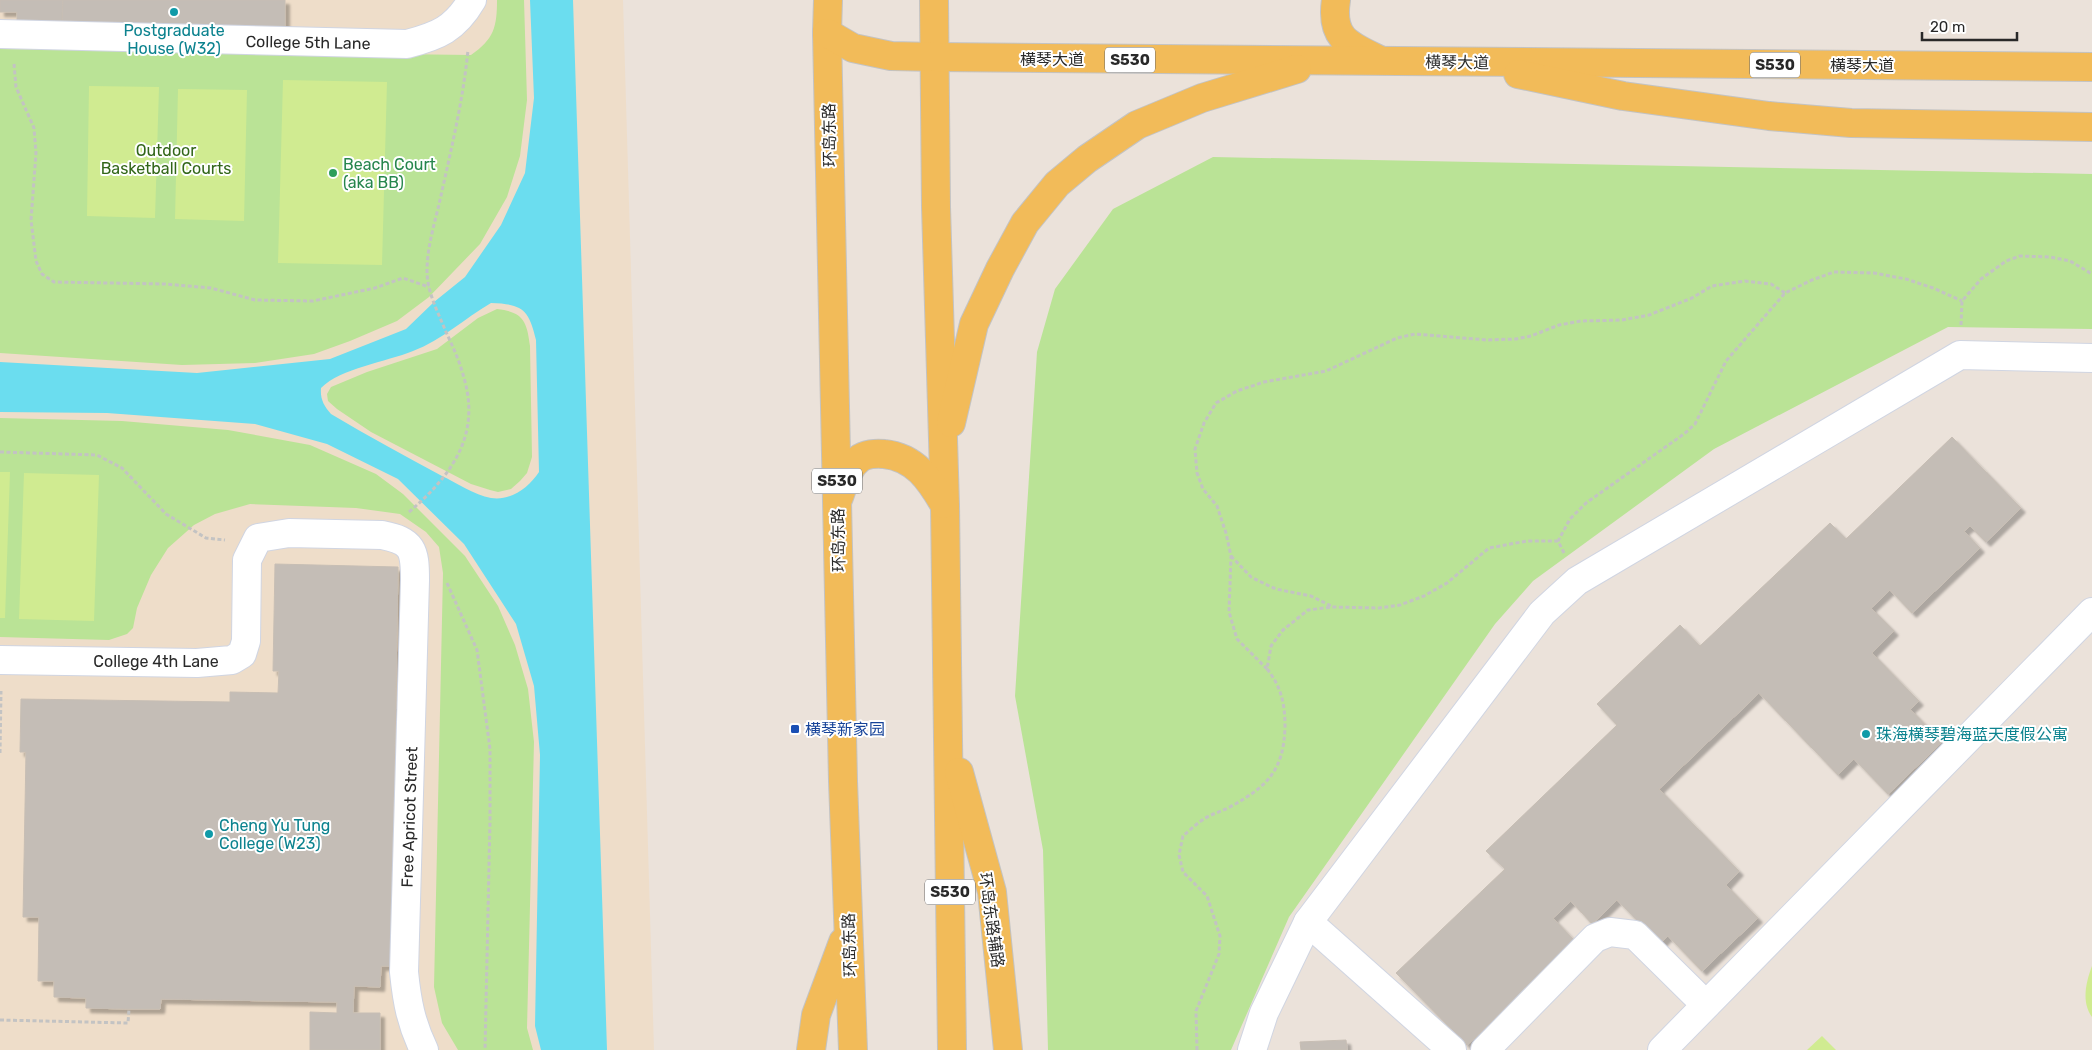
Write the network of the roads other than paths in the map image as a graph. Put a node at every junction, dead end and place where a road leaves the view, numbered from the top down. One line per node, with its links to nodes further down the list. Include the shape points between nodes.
1 (472, 0): 5 (street, College 5th Lane, via 448,29 433,38 407,44)
2 (934, 0): 6 (main road, S530)
3 (1336, 0): 8 (main road, via 1334,14 1340,35 1353,47)
4 (830, 10): 6 (main road, 横琴大道 / S530, via 854,48 891,56); 14 (main road, 环岛东路 / S530)
5 (6, 34)
6 (935, 58): 7 (main road, 横琴大道 / S530); 13 (main road, S530)
7 (1324, 61): 8 (main road, 横琴大道 / S530); 13 (main road, via 1202,98 1137,125 1087,158 1057,184 1025,222 974,324)
8 (1382, 61): 9 (main road, 横琴大道 / S530)
9 (1458, 62): 10 (main road, 横琴大道 / S530); 11 (main road, via 1622,96 1769,116 1851,123)
10 (2092, 67)
11 (2092, 127)
12 (2092, 358): 20 (street, via 1960,355 1577,581 1542,613)
13 (942, 464): 15 (main road, S530)
14 (837, 503): 15 (main road, via 848,472 859,459 876,453 894,455 911,462 929,478); 21 (main road, 环岛东路 / S530)
15 (945, 505): 19 (main road, S530)
16 (415, 580): 18 (street, College 4th Lane, via 415,556 408,544 397,538 289,534 258,538 247,560 246,641 242,654 232,660); 23 (street, Free Apricot Street, via 404,972 407,1006)
17 (2092, 612): 22 (street)
18 (1, 660)
19 (948, 734): 26 (main road, S530); 27 (main road, 环岛东路辅路, via 992,892)
20 (1308, 922): 28 (street, via 1264,1013); 29 (street)
21 (848, 928): 24 (main road, via 816,1015); 25 (main road, 环岛东路 / S530)
22 (1706, 1005): 30 (street, via 1634,935 1610,932 1594,938); 31 (street)
23 (424, 1050)
24 (811, 1050)
25 (853, 1050)
26 (952, 1050)
27 (1008, 1050)
28 (1252, 1050)
29 (1452, 1050)
30 (1485, 1050)
31 (1662, 1050)

